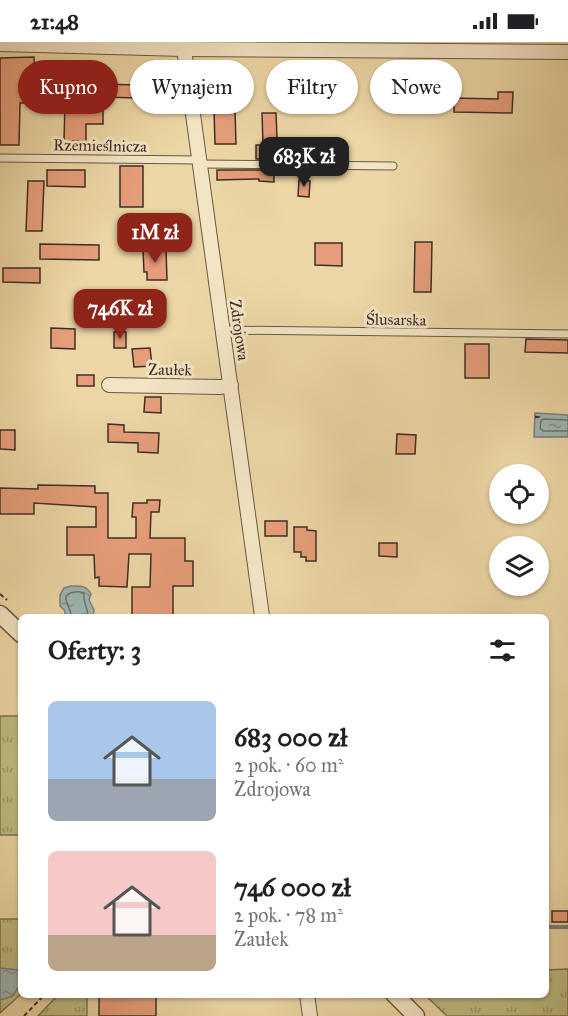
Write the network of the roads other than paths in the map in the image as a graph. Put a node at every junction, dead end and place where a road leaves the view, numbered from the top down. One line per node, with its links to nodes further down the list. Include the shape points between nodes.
1 (0, 44): 2 (street)
2 (184, 49): 3 (street); 5 (street, Zdrojowa)
3 (568, 52)
4 (0, 158): 5 (lane, Rzemieślnicza)
5 (200, 162): 6 (lane, Rzemieślnicza); 7 (street, Zdrojowa)
6 (393, 166)
7 (223, 330): 8 (lane, Ślusarska); 10 (street, Zdrojowa)
8 (568, 334)
9 (109, 385): 10 (street, Zaułek)
10 (231, 385): 12 (street, Zdrojowa)
11 (0, 614): 13 (street)
12 (262, 614)
13 (18, 631)
14 (308, 998): 16 (street)
15 (398, 998): 17 (street)
16 (310, 1016)
17 (416, 1016)

